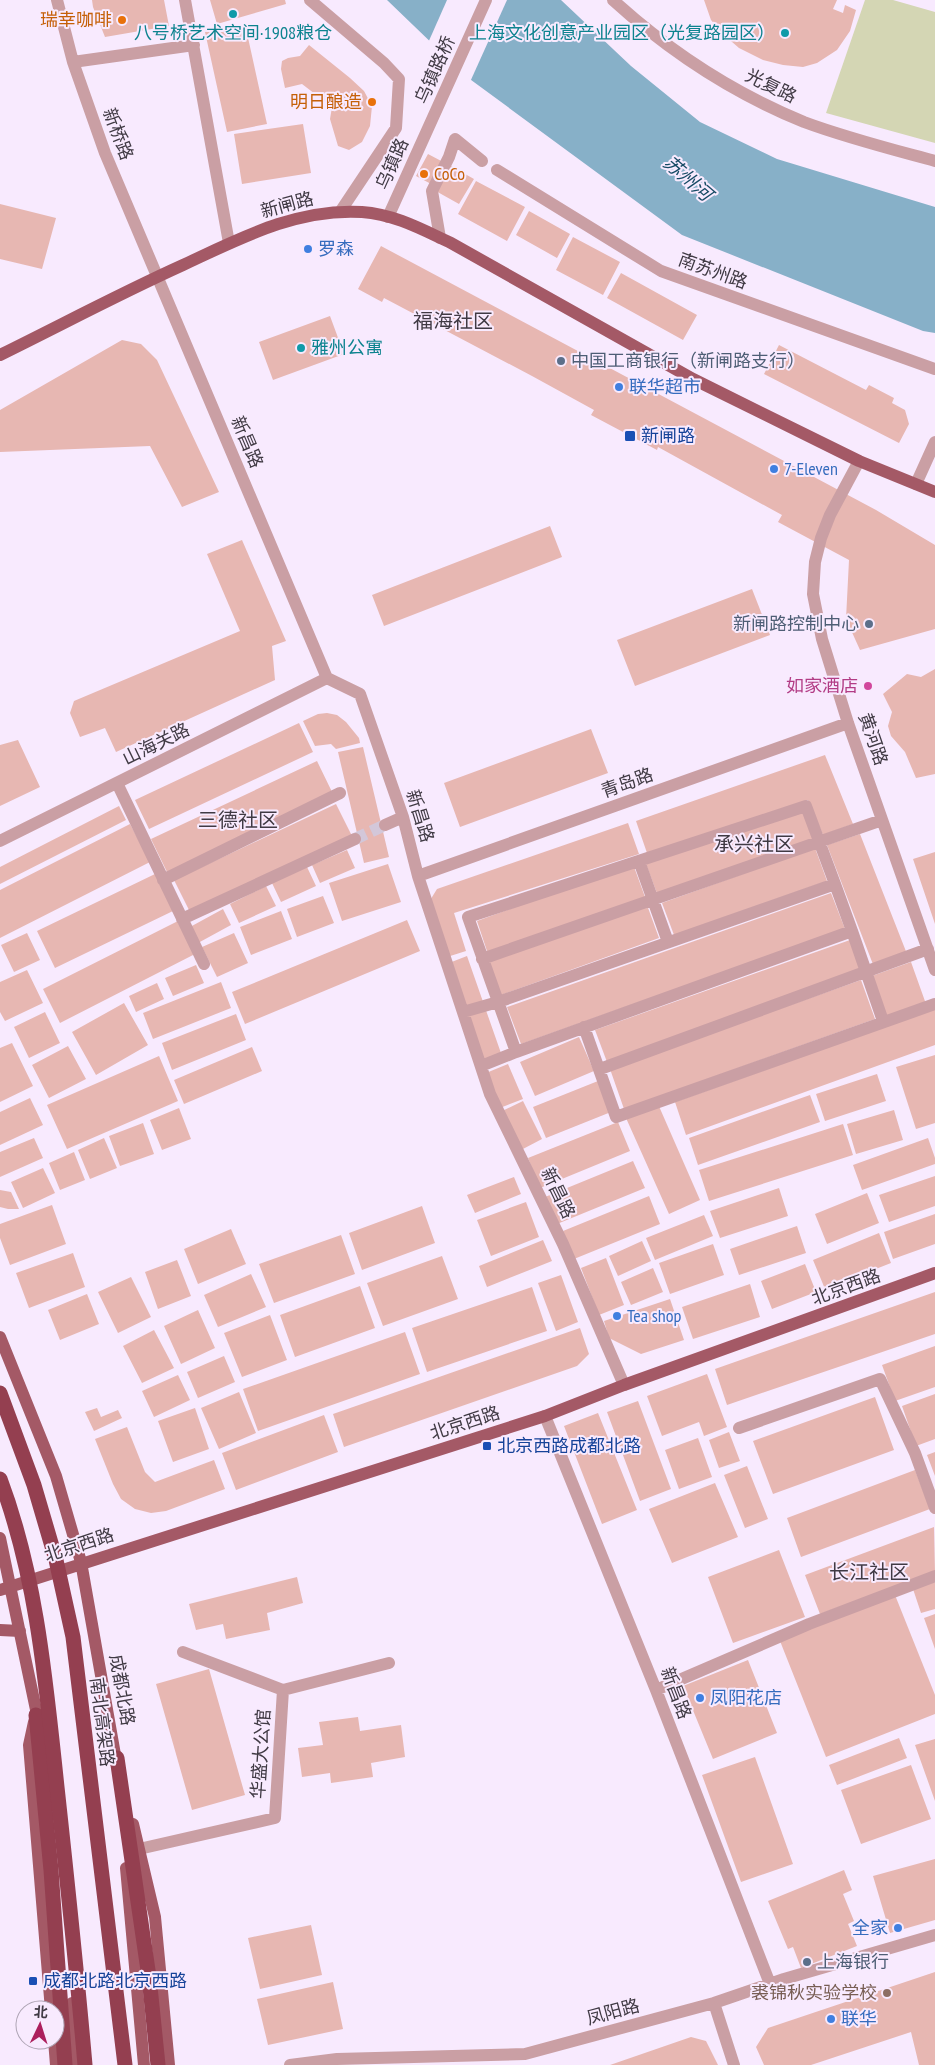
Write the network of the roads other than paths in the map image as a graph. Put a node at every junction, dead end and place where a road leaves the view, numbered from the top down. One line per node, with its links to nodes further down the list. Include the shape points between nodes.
1 (58, 0): 7 (street, 新桥路)
2 (185, 0): 6 (street)
3 (310, 0): 12 (street, via 399,79 396,128)
4 (486, 0): 8 (street, 乌镇路桥)
5 (613, 0): 10 (street, 光复路, via 680,54 755,99 826,130)
6 (194, 45): 7 (street); 15 (street)
7 (73, 62): 16 (street, 新桥路, via 105,153)
8 (428, 126): 13 (street, 乌镇路)
9 (482, 161): 14 (street, via 455,139 432,191)
10 (935, 161)
11 (497, 170): 18 (street, 南苏州路, via 661,271)
12 (340, 212): 13 (main road, 新闸路); 15 (main road, 新闸路, via 278,223)
13 (388, 217): 14 (main road, 新闸路)
14 (440, 238): 20 (main road, 新闸路, via 694,379)
15 (229, 243): 16 (main road, 新闸路)
16 (158, 276): 17 (main road, 新闸路); 23 (street, 新昌路)
17 (0, 355)
18 (935, 369)
19 (935, 442): 21 (street)
20 (859, 461): 21 (main road, 新闸路); 24 (street, 黄河路, via 830,515 822,538 815,562 813,594 822,638)
21 (916, 484): 22 (main road, 新闸路)
22 (935, 492)
23 (327, 678): 25 (street, 山海关路); 27 (street, 新昌路, via 360,694)
24 (848, 722): 28 (street, 黄河路); 34 (street, 青岛路)
25 (117, 783): 31 (street, 山海关路); 35 (street)
26 (340, 793): 35 (street)
27 (403, 817): 29 (street); 34 (street, 新昌路)
28 (882, 820): 32 (street); 41 (street, 黄河路)
29 (385, 826)
30 (355, 839): 38 (street)
31 (0, 841)
32 (820, 842): 33 (street, via 806,806); 36 (street); 37 (street)
33 (639, 861): 37 (street); 42 (street, via 468,917)
34 (418, 876): 48 (street, 新昌路)
35 (163, 880): 38 (street)
36 (834, 884): 39 (street); 40 (street)
37 (653, 900): 40 (street); 42 (street)
38 (182, 919): 43 (street)
39 (852, 931): 45 (street); 50 (street)
40 (668, 942): 46 (street)
41 (928, 949): 44 (street, 黄河路); 45 (street)
42 (482, 959): 46 (street)
43 (204, 964)
44 (935, 970)
45 (866, 973): 49 (street); 53 (street)
46 (498, 1002): 48 (street); 51 (street)
47 (935, 1004): 49 (street)
48 (463, 1012): 52 (street, 新昌路)
49 (883, 1021): 53 (street, via 616,1116)
50 (584, 1027): 51 (street); 53 (street)
51 (516, 1052): 52 (street)
52 (481, 1066): 56 (street, 新昌路, via 490,1094 563,1244)
53 (600, 1069)
54 (935, 1273): 56 (main road, 北京西路)
55 (0, 1336): 63 (main road, 成都北路, via 56,1476)
56 (624, 1385): 58 (main road, 北京西路)
57 (0, 1393): 84 (highway, 南北高架路, bridge, via 34,1485 56,1560 73,1637)
58 (546, 1416): 63 (main road, 北京西路); 71 (street, 新昌路)
59 (739, 1428): 61 (street, via 880,1379 915,1454)
60 (0, 1479): 83 (highway, bridge, via 26,1570 40,1640)
61 (935, 1508)
62 (0, 1538): 65 (main road)
63 (81, 1562): 65 (main road, 北京西路); 73 (main road, 成都北路)
64 (935, 1576): 71 (street, via 809,1624)
65 (6, 1588): 67 (main road)
66 (0, 1630): 67 (main road)
67 (20, 1631): 72 (main road)
68 (183, 1652): 70 (street, 华盛大公馆)
69 (389, 1662): 70 (street)
70 (283, 1690): 74 (street, 华盛大公馆, via 275,1818)
71 (661, 1698): 76 (street, 新昌路)
72 (36, 1715): 77 (main road, via 29,1745); 81 (highway); 82 (main road, via 54,1762)
73 (117, 1758): 74 (main road); 85 (main road, 成都北路); 86 (highway, via 149,1977)
74 (139, 1849): 87 (main road, via 155,1917)
75 (935, 1935): 76 (street, 凤阳路)
76 (770, 1984): 78 (street, 凤阳路)
77 (50, 2000)
78 (714, 2003): 88 (street, 凤阳路, via 525,2054 337,2059); 89 (street)
79 (55, 2050): 80 (main road)
80 (56, 2065)
81 (65, 2065)
82 (77, 2065)
83 (85, 2065)
84 (125, 2065)
85 (144, 2065)
86 (158, 2065)
87 (169, 2065)
88 (290, 2065)
89 (734, 2065)

